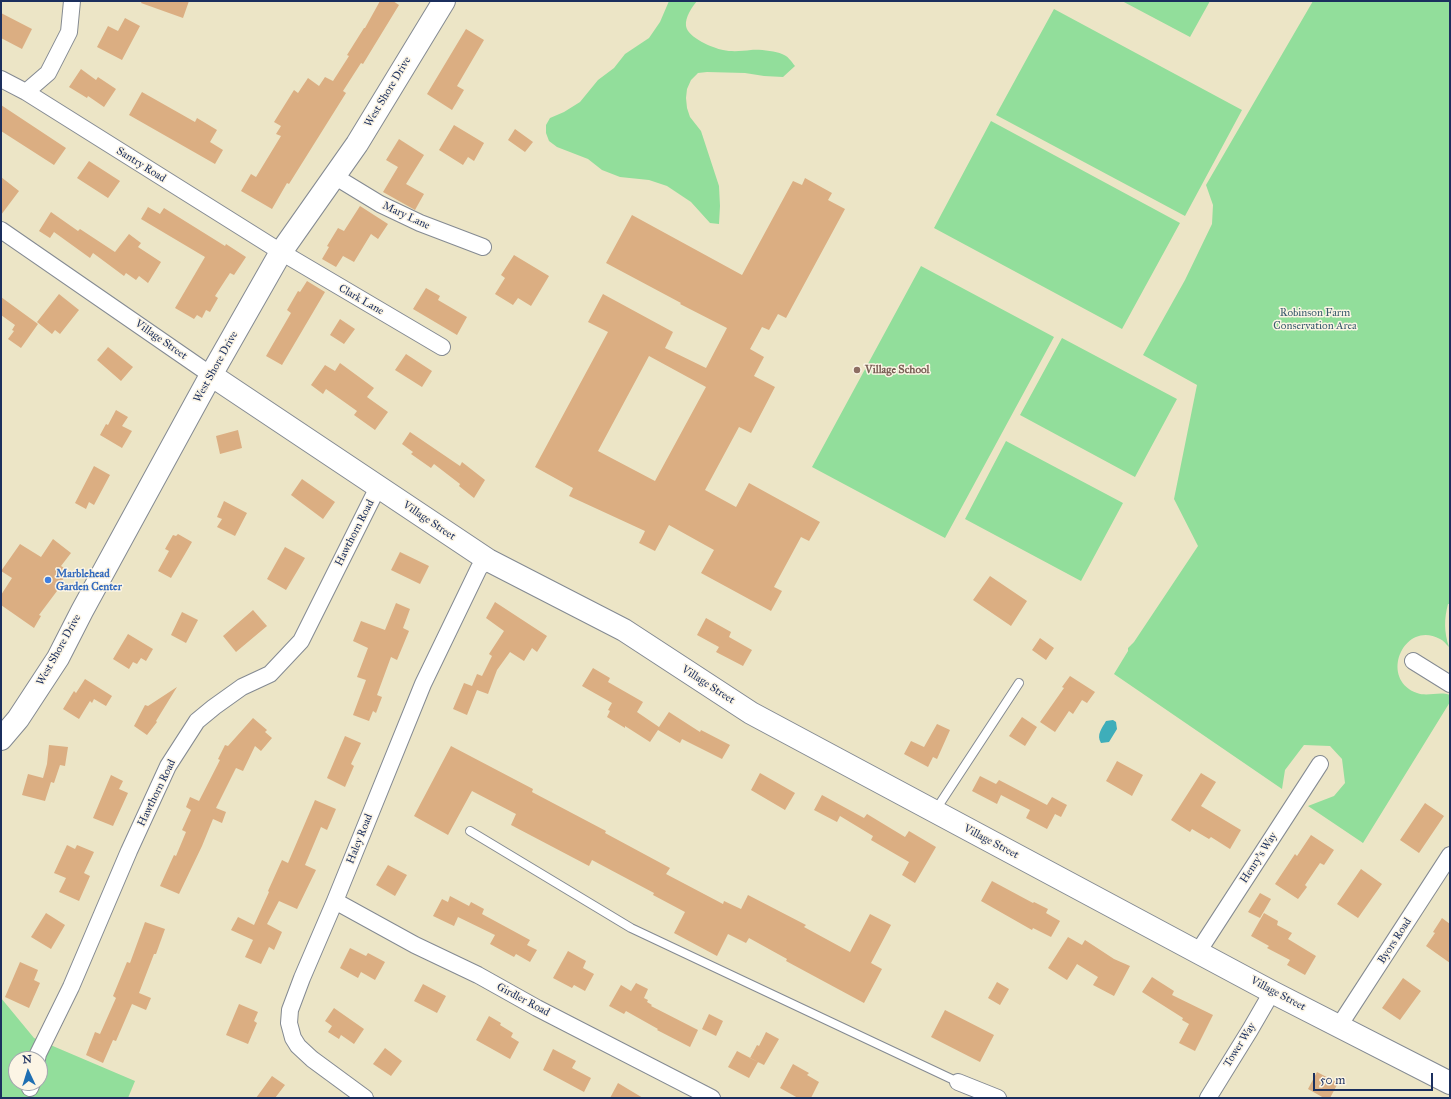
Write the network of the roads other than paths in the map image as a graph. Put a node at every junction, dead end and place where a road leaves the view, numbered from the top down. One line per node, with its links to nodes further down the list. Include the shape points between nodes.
1 (72, 1): 4 (street, via 69,32 48,73)
2 (444, 1): 5 (main road, West Shore Drive)
3 (1, 79): 4 (street, Santry Road)
4 (26, 92): 8 (street, Santry Road)
5 (334, 176): 7 (street, Mary Lane, via 380,204 420,224); 8 (main road, West Shore Drive)
6 (1, 230): 10 (street, Village Street)
7 (483, 247)
8 (281, 252): 9 (street, Clark Lane); 10 (main road, West Shore Drive)
9 (442, 347)
10 (211, 375): 11 (main road, Village Street); 16 (main road, West Shore Drive, via 58,658 18,719)
11 (378, 487): 12 (main road, Village Street); 25 (street, Hawthorn Road, via 301,641 270,674 242,687 197,721 168,766 71,987)
12 (488, 560): 18 (main road, Village Street, via 624,630 751,713); 21 (street, Haley Road, via 479,568 423,684)
13 (1413, 661): 15 (street)
14 (1019, 683): 18 (lane)
15 (1450, 684)
16 (1, 739)
17 (1320, 764): 22 (street, Henry's Way)
18 (934, 812): 22 (main road, Village Street)
19 (470, 830): 27 (lane, via 631,928)
20 (1450, 855): 24 (street, Byors Road)
21 (335, 901): 28 (street, Haley Road, via 302,978 288,1023 298,1046); 29 (street, Girdler Road)
22 (1198, 952): 23 (main road, Village Street)
23 (1272, 992): 24 (main road, Village Street); 31 (street, Tower Way)
24 (1339, 1026): 26 (main road, Village Street)
25 (39, 1051)
26 (1449, 1080)
27 (958, 1082): 30 (street)
28 (365, 1098)
29 (712, 1098)
30 (998, 1098)
31 (1208, 1098)

